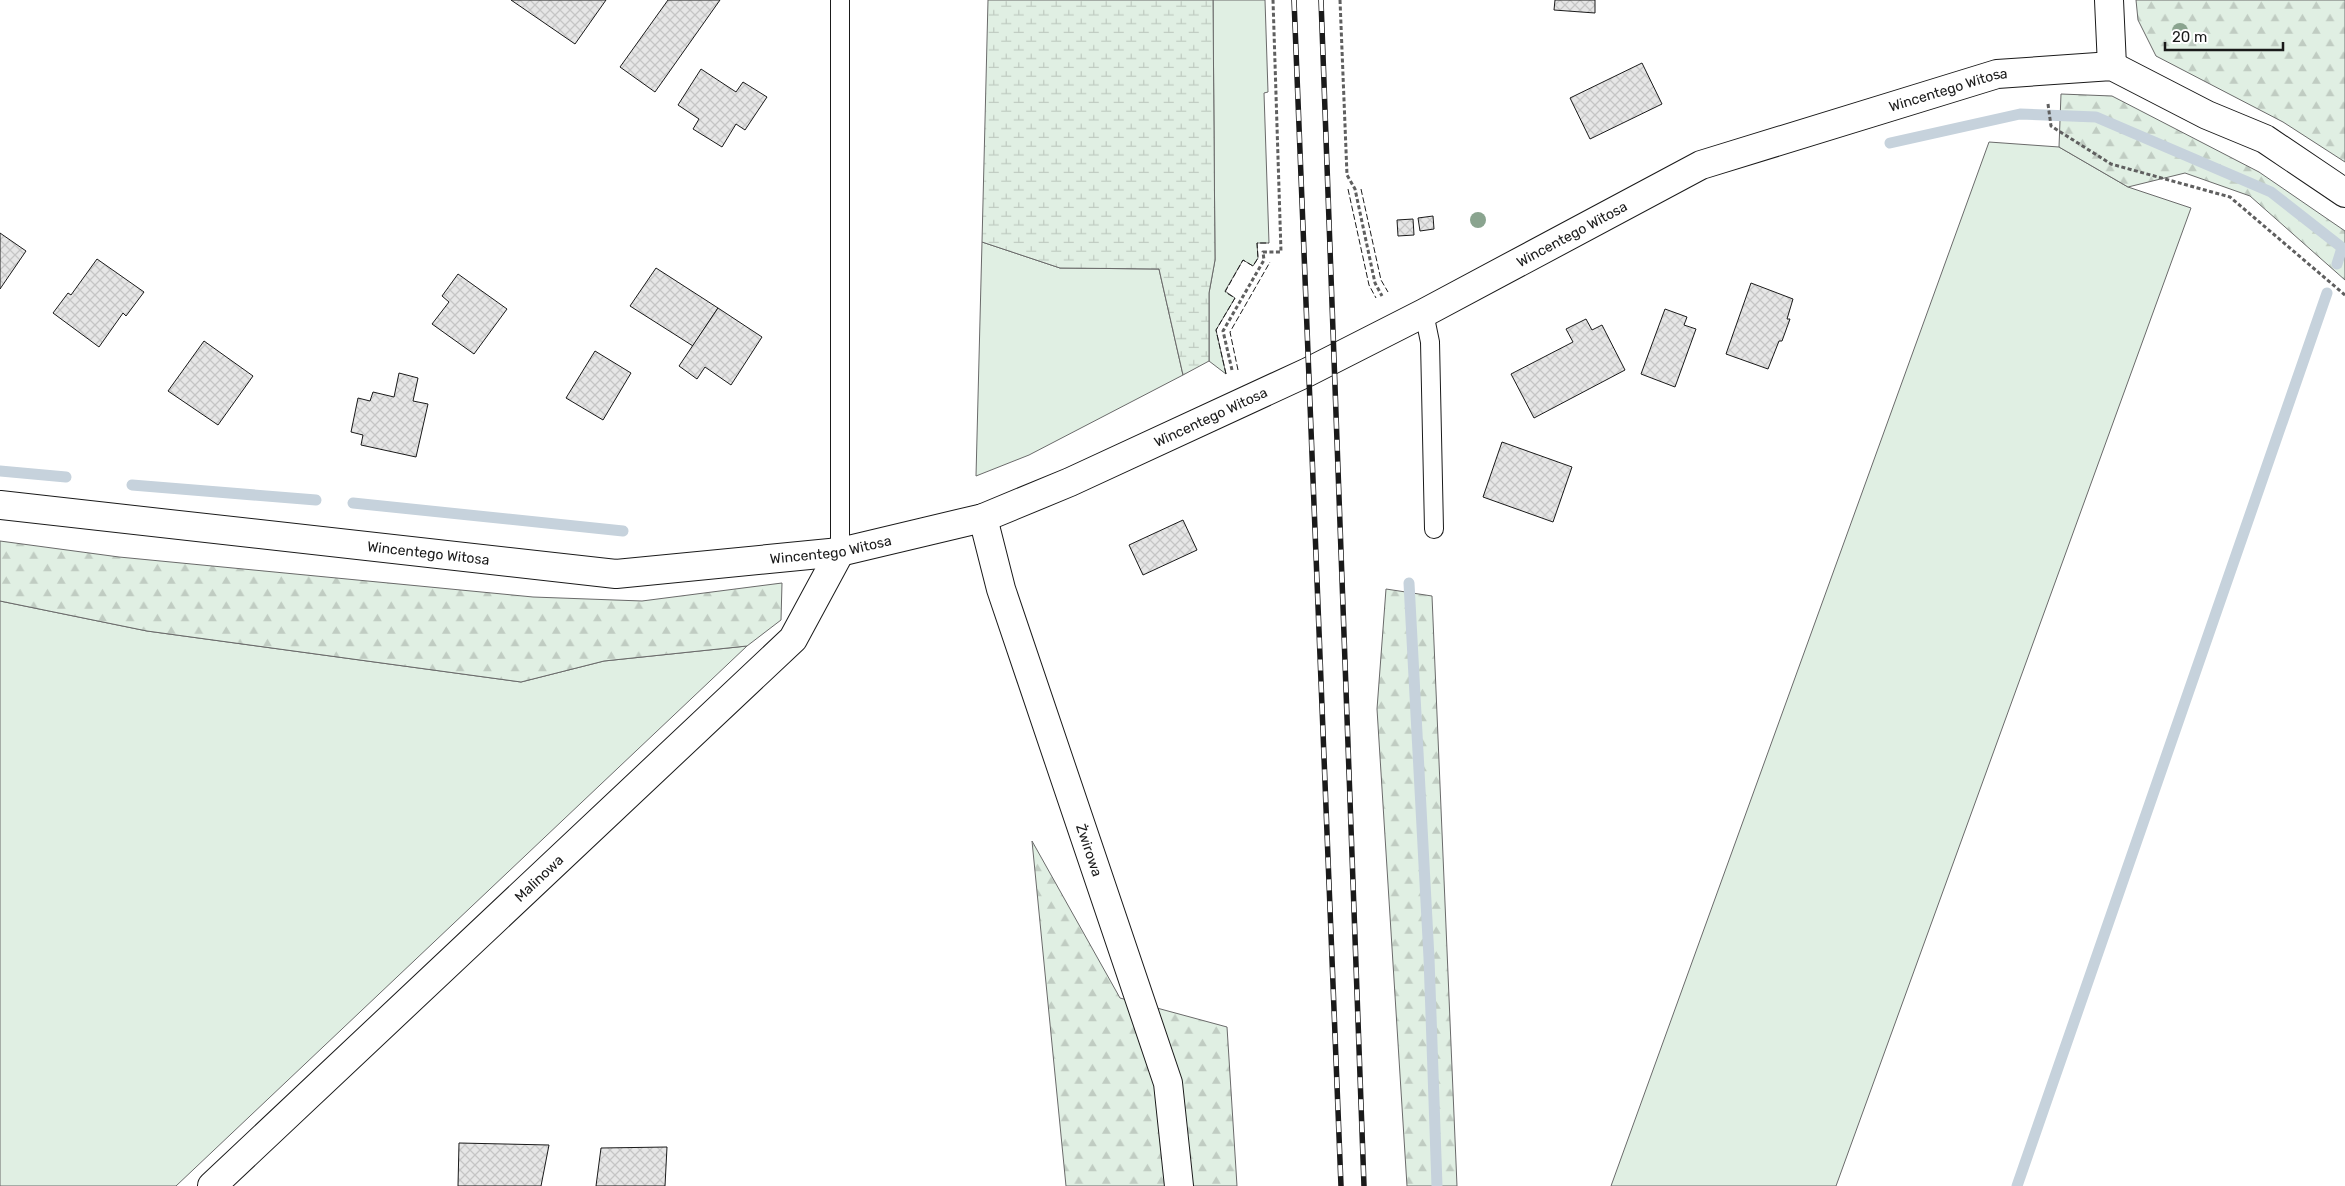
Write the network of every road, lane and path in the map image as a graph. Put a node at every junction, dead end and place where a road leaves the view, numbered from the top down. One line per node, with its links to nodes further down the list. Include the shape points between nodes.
1 (840, 0): 15 (lane)
2 (1273, 0): 11 (path, via 1281,252 1263,252 1264,260 1223,331)
3 (1340, 0): 9 (path, via 1347,175 1355,189 1375,283)
4 (2109, 0): 5 (street)
5 (2112, 66): 6 (street, Wincentego Witosa); 7 (street, via 2207,115 2265,139)
6 (2044, 71): 8 (path, via 2050,126 2111,164 2230,197); 10 (street, Wincentego Witosa, via 1997,74 1701,165)
7 (2345, 193)
8 (2345, 295)
9 (1383, 298)
10 (1424, 313): 13 (street, Wincentego Witosa, via 1308,372 1070,482); 14 (lane, via 1430,342)
11 (1234, 378)
12 (0, 505): 15 (street, Wincentego Witosa, via 616,574)
13 (983, 518): 15 (street, Wincentego Witosa); 17 (street, Żwirowa, via 1001,589 1168,1083)
14 (1434, 529)
15 (840, 552): 16 (street, Malinowa, via 793,639)
16 (212, 1186)
17 (1179, 1186)

